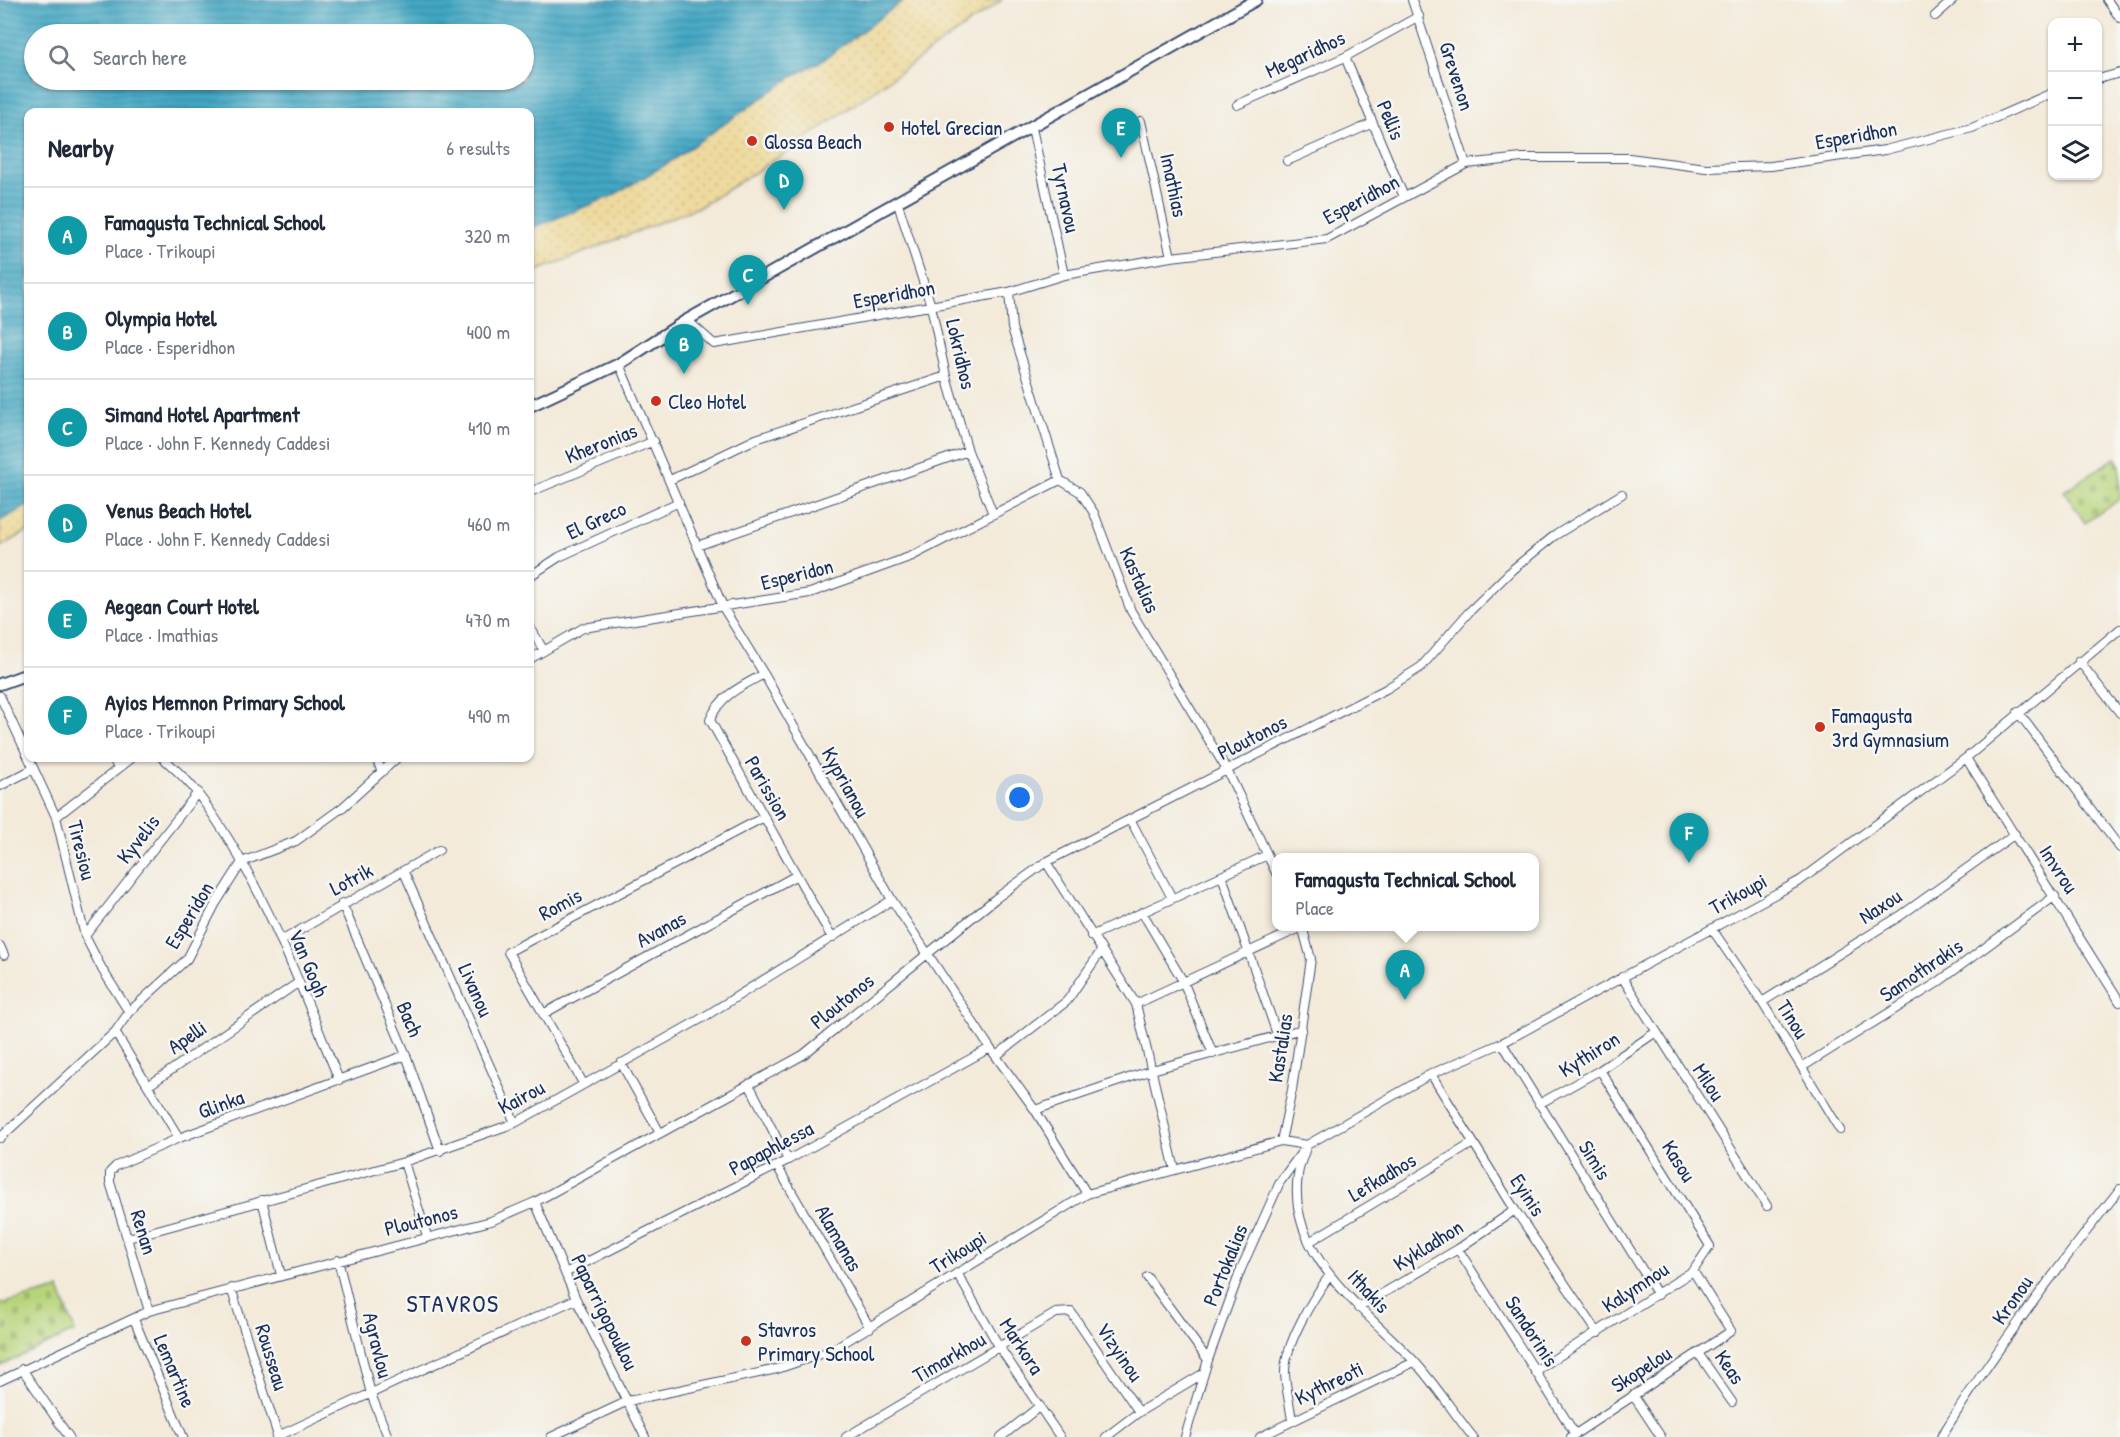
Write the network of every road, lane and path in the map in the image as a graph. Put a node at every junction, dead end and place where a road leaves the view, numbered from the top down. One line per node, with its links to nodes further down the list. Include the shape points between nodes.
1 (1256, 0): 15 (street)
2 (1412, 0): 5 (street, Grevenon)
3 (1953, 0): 6 (street)
4 (2107, 0): 7 (street)
5 (1419, 16): 8 (street, Megaridhos); 17 (street, Grevenon)
6 (1935, 16)
7 (2120, 18)
8 (1345, 57): 12 (street, Megaridhos); 14 (street, Pellis)
9 (2120, 73): 10 (street)
10 (2102, 78)
11 (2048, 95): 17 (street, Esperidhon, via 1972,128 1885,150 1802,163 1706,168 1629,158 1522,158)
12 (1237, 105)
13 (1141, 121): 20 (street, Imathias)
14 (1373, 123): 16 (street); 18 (street, Pellis)
15 (1032, 128): 19 (street); 21 (street, Tyrnavou)
16 (1287, 161)
17 (1467, 164): 18 (street, Esperidhon)
18 (1404, 197): 20 (street, Esperidhon, via 1327,239)
19 (897, 201): 23 (street, Lokridhos); 24 (street)
20 (1171, 257): 21 (street, Esperidhon)
21 (1064, 275): 22 (street, Esperidhon)
22 (1009, 292): 23 (street, Esperidhon); 31 (street, via 1012,328)
23 (931, 306): 24 (street, Esperidhon, via 714,344); 26 (street, Lokridhos)
24 (687, 320): 25 (street)
25 (619, 364): 27 (street); 28 (street, Kyprianou)
26 (946, 376): 29 (street, Lokridhos); 30 (street, via 756,440)
27 (534, 404)
28 (654, 441): 30 (street, Kyprianou); 32 (street, Kheronias)
29 (968, 451): 35 (street, Lokridhos); 36 (street)
30 (670, 480): 34 (street, Kyprianou)
31 (1060, 480): 35 (street, Esperidon); 61 (street, Kastalias, via 1080,492 1094,513 1131,611)
32 (534, 490)
33 (1622, 494): 61 (street, Ploutonos, via 1554,536 1513,568 1421,667)
34 (679, 502): 36 (street, Kyprianou); 37 (street, El Greco, via 559,557)
35 (993, 514): 38 (street, Esperidon, via 912,556 810,593)
36 (697, 546): 38 (street, Kyprianou)
37 (534, 573)
38 (724, 609): 41 (street, Esperidon, via 583,628); 44 (street, Kyprianou)
39 (2120, 629): 43 (street, Trikoupi)
40 (534, 634): 41 (street)
41 (544, 651): 42 (street, Esperidon)
42 (534, 657)
43 (2079, 661): 48 (street, Trikoupi); 49 (street)
44 (764, 674): 65 (street, Parission, via 716,705 710,720); 79 (street, Kyprianou)
45 (24, 675): 46 (street)
46 (0, 684)
47 (0, 696): 50 (street, Tiresiou)
48 (2018, 712): 51 (street, Trikoupi); 68 (street)
49 (2120, 713)
50 (24, 749)
51 (1966, 758): 67 (street, Imvrou); 82 (street, Trikoupi, via 1801,880)
52 (30, 762): 59 (street, Tiresiou)
53 (115, 762): 58 (street)
54 (126, 762): 58 (street)
55 (168, 762): 63 (street, Van Gogh)
56 (378, 762): 60 (street)
57 (392, 762): 60 (street)
58 (118, 768): 64 (street)
59 (33, 769): 62 (street); 64 (street, Tiresiou)
60 (381, 770): 71 (street, via 343,807 296,841)
61 (1227, 771): 66 (street, Ploutonos); 70 (street, Kastalias)
62 (0, 786)
63 (198, 792): 71 (street, Van Gogh); 85 (street, Kyvelis)
64 (56, 817): 85 (street, Tiresiou)
65 (764, 817): 75 (street, Parission); 101 (street, Romis, via 508,952)
66 (1130, 819): 72 (street, Ploutonos); 78 (street)
67 (2015, 834): 77 (street, Imvrou); 97 (street, Naxou, via 1900,916)
68 (2120, 848)
69 (439, 850): 74 (street, Lotrik)
70 (1267, 855): 73 (street, Kastalias); 76 (street)
71 (242, 862): 88 (street, Van Gogh); 100 (street, Esperidon, via 187,958)
72 (1046, 862): 86 (street); 93 (street, Ploutonos)
73 (1272, 865)
74 (404, 872): 80 (street, Lotrik); 122 (street, Livanou)
75 (797, 876): 87 (street, Parission); 101 (street, Avanas)
76 (1222, 876): 78 (street); 91 (street)
77 (2055, 896): 98 (street, Imvrou); 112 (street, Samothrakis, via 1937,984)
78 (1172, 898): 81 (street)
79 (892, 900): 87 (street, Kairou); 93 (street, Kyprianou)
80 (342, 903): 88 (street, Lotrik); 109 (street, Bach)
81 (1142, 912): 86 (street); 95 (street)
82 (1712, 929): 94 (street, Trikoupi); 97 (street, Tinou)
83 (1293, 931): 91 (street)
84 (1303, 931): 102 (street, Kastalias, via 1311,959)
85 (85, 936): 100 (street, Tiresiou)
86 (1091, 936): 90 (street)
87 (832, 938): 111 (street, Kairou)
88 (281, 941): 96 (street, Van Gogh)
89 (0, 946): 92 (street)
90 (1101, 951): 99 (street); 110 (street, via 1067,1001)
91 (1250, 951): 95 (street); 105 (street)
92 (4, 955)
93 (928, 956): 107 (street, Kyprianou); 118 (street, Ploutonos, via 802,1055)
94 (1622, 977): 104 (street, Milou); 106 (street, Trikoupi)
95 (1183, 981): 99 (street); 108 (street)
96 (298, 982): 116 (street, Van Gogh); 119 (street, Apelli)
97 (1762, 1002): 112 (street, Tinou)
98 (2120, 1002)
99 (1136, 1004): 113 (street)
100 (129, 1012): 103 (street, Esperidon)
101 (543, 1014): 117 (street, Romis)
102 (1302, 1029): 105 (street); 128 (street, Kastalias)
103 (115, 1032): 119 (street); 126 (street, Esperidon)
104 (1656, 1032): 114 (street, Kythiron); 141 (street, Milou)
105 (1278, 1037): 108 (street)
106 (1502, 1043): 115 (street, Trikoupi); 120 (street, Simis)
107 (990, 1048): 110 (street, Kyprianou); 132 (street, Papaphlessa)
108 (1213, 1054): 113 (street)
109 (406, 1055): 116 (street, Glinka); 131 (street, Bach)
110 (996, 1056): 121 (street, Kyprianou)
111 (621, 1063): 117 (street, Kairou); 125 (street)
112 (1802, 1067): 124 (street, Tinou)
113 (1152, 1070): 121 (street); 136 (street)
114 (1600, 1070): 120 (street, Kythiron); 148 (street, Kasou, via 1710,1246)
115 (1431, 1074): 123 (street, Trikoupi); 129 (street, Eyinis)
116 (339, 1080): 127 (street, Glinka)
117 (583, 1083): 122 (street, Kairou)
118 (749, 1084): 125 (street, Ploutonos); 132 (street)
119 (148, 1086): 127 (street)
120 (1539, 1104): 155 (street, Simis)
121 (1035, 1110): 138 (street, Kyprianou)
122 (515, 1123): 131 (street, Kairou)
123 (1333, 1128): 130 (street, Portokalias)
124 (1840, 1130)
125 (660, 1132): 140 (street, Ploutonos)
126 (0, 1138)
127 (179, 1138): 134 (street, Glinka)
128 (1281, 1141): 130 (street, Trikoupi); 136 (street, Trikoupi)
129 (1473, 1143): 142 (street, Eyinis); 145 (street, Lefkadhos)
130 (1308, 1144): 145 (street, Ithakis, via 1298,1174 1298,1203); 166 (street, Portokalias, via 1280,1182 1241,1269)
131 (440, 1151): 133 (street, Kairou)
132 (788, 1160): 135 (street, Papaphlessa)
133 (404, 1162): 139 (street, Kairou); 143 (street)
134 (116, 1166): 144 (street, Renan, via 110,1172 110,1182)
135 (777, 1166): 149 (street, Papaphlessa); 161 (street, Alamanas)
136 (1175, 1170): 138 (street, Trikoupi)
137 (2120, 1189): 194 (street, Kronou, via 2053,1273)
138 (1087, 1194): 150 (street, Trikoupi)
139 (262, 1200): 144 (street, Kairou); 151 (street)
140 (535, 1202): 143 (street, Ploutonos, via 491,1221); 149 (street, Paparrigopoullou)
141 (1767, 1206)
142 (1515, 1210): 146 (street, Kykladhon); 163 (street, Eyinis)
143 (428, 1236): 147 (street, Ploutonos)
144 (128, 1238): 158 (street, Renan)
145 (1310, 1242): 152 (street, Ithakis)
146 (1458, 1249): 157 (street, Kykladhon); 169 (street, Sandorinis)
147 (338, 1260): 151 (street, Ploutonos); 172 (street, Agravlou)
148 (1693, 1271): 155 (street, Kalymnou); 162 (street, Kalymnou)
149 (565, 1273): 156 (street, Paparrigopoullou)
150 (957, 1273): 161 (street, Trikoupi); 164 (street, Markora)
151 (281, 1275): 154 (street, Ploutonos)
152 (1330, 1275): 157 (street, Ithakis); 178 (street, via 1312,1298 1285,1371)
153 (1147, 1277): 166 (street)
154 (231, 1288): 158 (street, Ploutonos); 182 (street, Rousseau)
155 (1658, 1295): 163 (street, Kalymnou)
156 (576, 1299): 172 (street); 174 (street, Paparrigopoullou)
157 (1358, 1308): 167 (street, Ithakis)
158 (149, 1311): 160 (street, Ploutonos)
159 (1071, 1312): 164 (street, Timarkhou, via 1056,1313); 177 (street, Vizyinou)
160 (134, 1319): 168 (street, Ploutonos); 181 (street, Lemartine)
161 (870, 1328): 174 (street, Trikoupi, via 830,1351 777,1369)
162 (1731, 1331): 165 (street, Skopelou)
163 (1598, 1333): 169 (street, Kalymnou)
164 (1000, 1348): 176 (street, Markora); 186 (street, Timarkhou)
165 (1698, 1353): 173 (street, Skopelou); 175 (street, Keas)
166 (1208, 1360): 170 (street, Portokalias)
167 (1414, 1362): 178 (street, Kythreoti); 192 (street, Ithakis)
168 (22, 1369): 171 (street, Ploutonos); 180 (street)
169 (1537, 1370): 179 (street, Sandorinis)
170 (1204, 1373): 177 (street); 190 (street, Portokalias)
171 (0, 1381)
172 (371, 1394): 182 (street); 183 (street, Agravlou)
173 (1633, 1395): 179 (street, Skopelou); 193 (street)
174 (628, 1401): 184 (street, Trikoupi); 185 (street, Paparrigopoullou)
175 (1732, 1402)
176 (1040, 1406): 187 (street); 188 (street, Markora)
177 (1139, 1412): 189 (street)
178 (1292, 1421): 191 (street, Kythreoti)
179 (1573, 1435)
180 (69, 1437)
181 (183, 1437)
182 (277, 1437)
183 (388, 1437)
184 (551, 1437)
185 (645, 1437)
186 (846, 1437)
187 (1001, 1437)
188 (1060, 1437)
189 (1106, 1437)
190 (1185, 1437)
191 (1260, 1437)
192 (1473, 1437)
193 (1661, 1437)
194 (1941, 1437)

